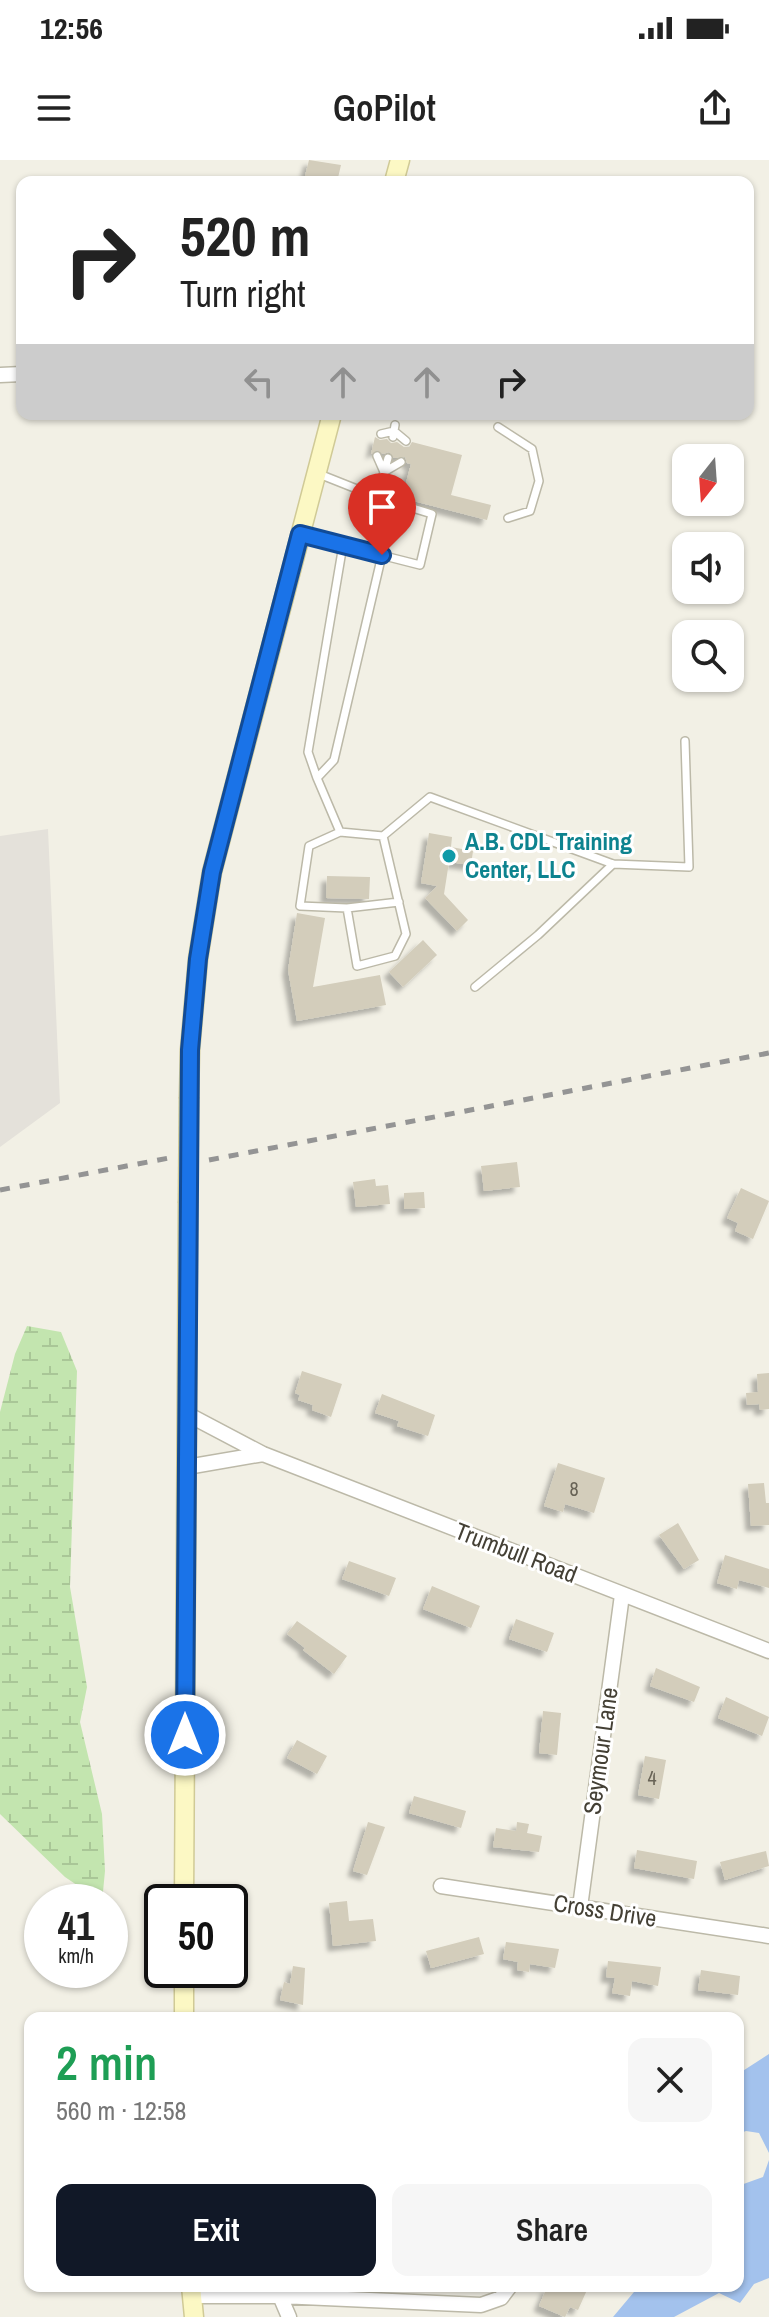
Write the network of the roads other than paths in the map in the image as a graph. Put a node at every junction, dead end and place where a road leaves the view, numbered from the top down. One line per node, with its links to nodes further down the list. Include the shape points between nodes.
1 (330, 420): 9 (main road)
2 (498, 427): 11 (lane, via 532,449 539,481 530,511)
3 (381, 434): 4 (lane, via 394,431)
4 (406, 441)
5 (377, 456): 8 (lane)
6 (388, 458): 8 (lane)
7 (401, 462): 8 (lane)
8 (384, 472): 10 (lane)
9 (316, 473): 10 (lane); 12 (main road)
10 (377, 497): 14 (lane, via 432,514 420,565)
11 (508, 518)
12 (300, 534): 13 (lane); 23 (main road, bridge, via 212,872 198,959 190,1050)
13 (343, 545): 14 (lane); 16 (lane, via 308,752)
14 (382, 555): 16 (lane, via 334,760)
15 (685, 741): 19 (lane, via 689,867)
16 (317, 778): 17 (lane)
17 (340, 832): 18 (lane); 21 (lane, via 309,846 300,906)
18 (383, 836): 19 (lane, via 430,797); 20 (lane)
19 (613, 864): 22 (lane)
20 (399, 902): 21 (lane); 21 (lane, via 406,934 395,956 357,966)
21 (347, 908)
22 (475, 987)
23 (187, 1414): 24 (street, Trumbull Road); 25 (main road)
24 (263, 1454): 25 (street); 26 (street, Trumbull Road)
25 (187, 1467): 28 (main road)
26 (622, 1595): 27 (street, Trumbull Road); 30 (street, Seymour Lane)
27 (769, 1651)
28 (184, 1884)
29 (441, 1886): 30 (street, Cross Drive)
30 (580, 1907): 31 (street, Cross Drive)
31 (769, 1936)
32 (184, 1988): 33 (main road)
33 (184, 2012)
34 (191, 2292): 38 (main road)
35 (282, 2292): 39 (street)
36 (296, 2292): 37 (street, via 481,2305)
37 (506, 2292)
38 (194, 2317)
39 (289, 2317)

